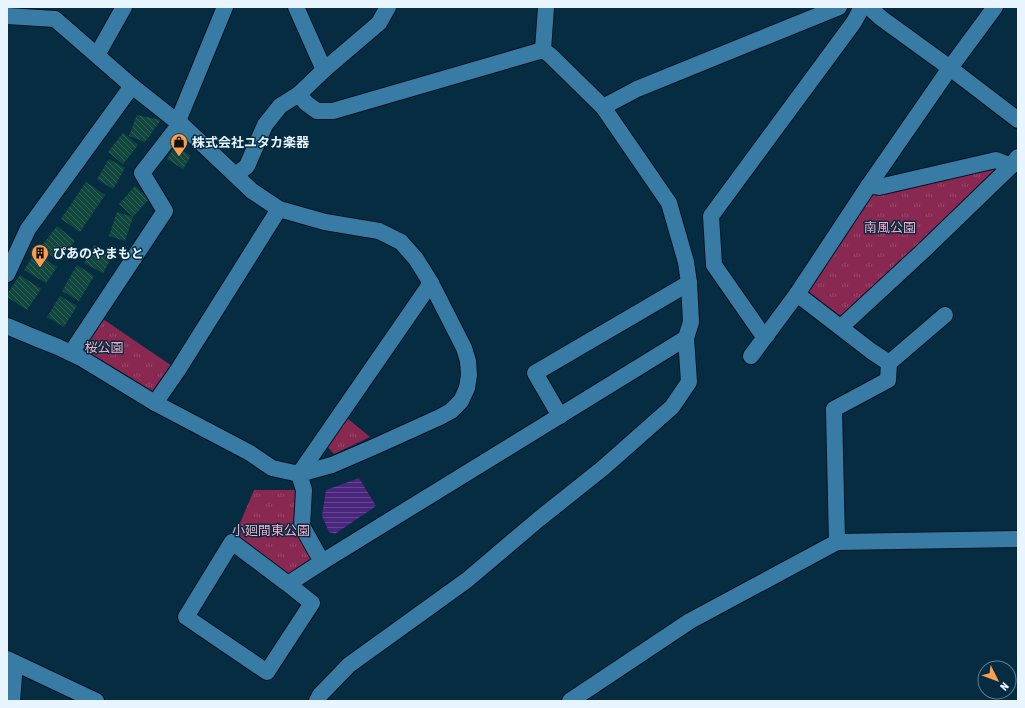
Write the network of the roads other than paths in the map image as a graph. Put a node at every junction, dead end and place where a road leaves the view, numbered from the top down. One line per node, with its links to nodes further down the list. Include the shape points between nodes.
1 (124, 7): 12 (street)
2 (225, 7): 19 (street, via 178,121)
3 (296, 7): 14 (street)
4 (388, 7): 14 (street, via 379,23)
5 (546, 7): 11 (street)
6 (839, 7): 17 (street, via 637,89)
7 (862, 7): 31 (street, via 854,22 710,216 714,265 760,331)
8 (869, 7): 13 (street)
9 (994, 7): 13 (street)
10 (10, 13): 12 (street, via 55,19)
11 (543, 50): 16 (street, via 333,111 316,111); 17 (street)
12 (97, 55): 15 (street)
13 (950, 68): 18 (street); 22 (street)
14 (324, 70): 16 (street)
15 (132, 86): 19 (street); 24 (street, via 28,230)
16 (299, 94): 21 (street, via 280,106 265,125 247,166)
17 (603, 107): 26 (street, via 669,203 686,262)
18 (1018, 120)
19 (180, 124): 21 (street); 33 (street, via 142,173 165,211)
20 (1014, 162): 22 (street, via 996,160 879,187); 30 (street)
21 (236, 175): 23 (street, via 252,191)
22 (869, 185): 27 (street)
23 (279, 209): 25 (street, via 325,222 379,231 401,242 416,259); 36 (street)
24 (7, 274)
25 (431, 283): 38 (street); 38 (street, via 468,360 467,388 461,401 440,417 376,446 332,465)
26 (689, 283): 32 (street, via 692,322); 37 (street, via 535,373)
27 (797, 294): 30 (street); 31 (street)
28 (945, 314): 35 (street)
29 (7, 326): 33 (street)
30 (841, 327): 35 (street)
31 (767, 335): 34 (street)
32 (686, 338): 37 (street); 46 (street, via 689,382 672,406 603,468 467,580 349,665)
33 (71, 353): 36 (street)
34 (751, 356)
35 (889, 363): 40 (street, via 888,380 834,409)
36 (155, 403): 38 (street, via 250,452 272,468)
37 (560, 416): 41 (street)
38 (299, 474): 41 (street, via 304,490 302,526)
39 (1018, 539): 40 (street)
40 (837, 542): 47 (street, via 690,621)
41 (322, 562): 42 (street)
42 (288, 584): 42 (street, via 312,603 267,672 186,617 232,542)
43 (11, 661): 44 (street); 45 (street)
44 (12, 701)
45 (96, 701)
46 (317, 701)
47 (570, 701)

